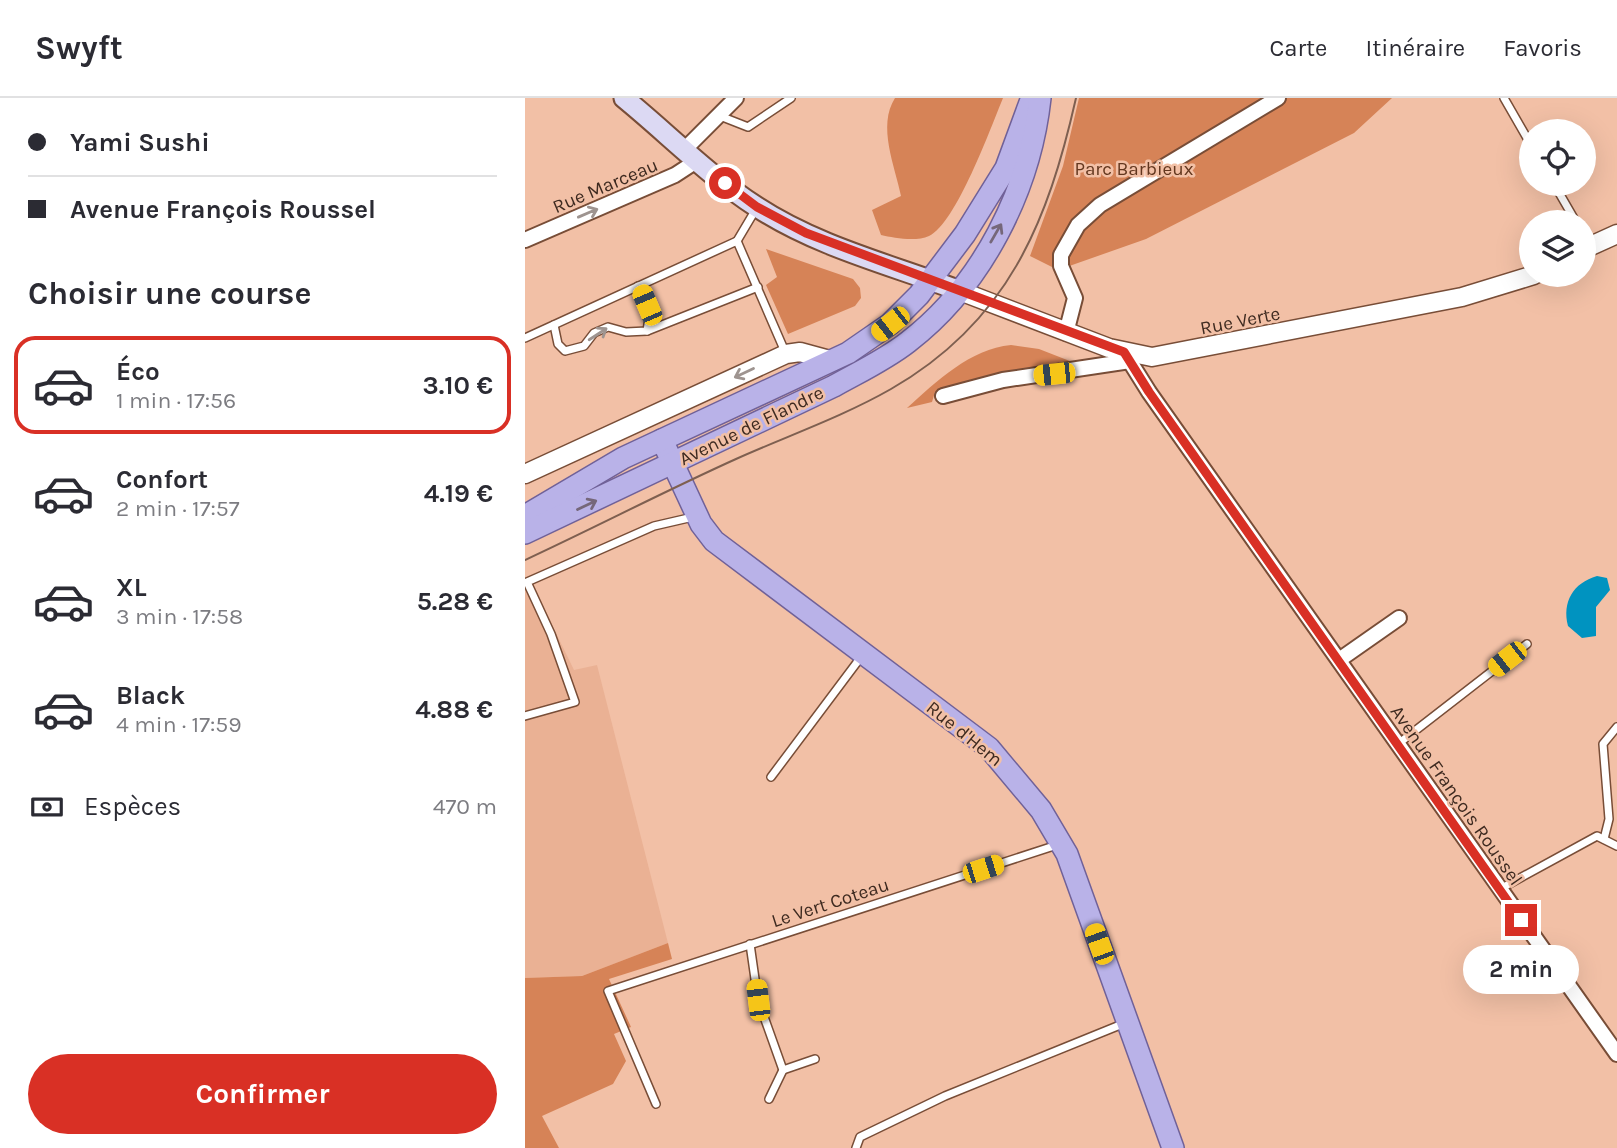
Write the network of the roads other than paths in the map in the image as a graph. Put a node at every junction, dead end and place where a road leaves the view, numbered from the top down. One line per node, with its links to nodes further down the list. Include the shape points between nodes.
1 (624, 98): 10 (main road)
2 (736, 98): 8 (street, Rue Marceau)
3 (791, 98): 8 (lane, via 748,127)
4 (1031, 98): 16 (main road, Avenue de Flandre, via 1006,168)
5 (1040, 98): 20 (main road, Avenue de Flandre, one-way to 5, via 1017,195)
6 (1278, 98): 23 (street, via 1083,219 1061,255 1075,298)
7 (1504, 98): 9 (lane)
8 (719, 115): 10 (street, Rue Marceau)
9 (1519, 124)
10 (692, 154): 11 (main road); 13 (street, Rue Marceau, one-way to 10, via 675,175)
11 (757, 207): 14 (lane); 16 (main road, via 806,233)
12 (1617, 234): 15 (street)
13 (525, 240)
14 (737, 241): 18 (lane); 19 (lane)
15 (1596, 242)
16 (931, 280): 20 (main road); 27 (main road, Avenue de Flandre, via 890,324)
17 (1519, 280): 26 (street, Rue Verte, via 1462,297 1172,355)
18 (638, 286): 21 (lane); 22 (lane, via 649,318)
19 (758, 287): 22 (lane); 25 (lane)
20 (960, 291): 23 (street, Rue Verte); 28 (main road, Avenue de Flandre, via 909,341)
21 (554, 325): 22 (lane, one-way to 22, via 558,344 565,351 584,346 594,333 608,327); 24 (lane)
22 (647, 331)
23 (1066, 333): 26 (street, Rue Verte)
24 (525, 338)
25 (786, 354): 27 (street, Avenue de Flandre, via 800,352); 32 (street, one-way to 32)
26 (1127, 357): 29 (street); 39 (street, Avenue François Roussel)
27 (833, 361): 28 (main road); 30 (main road, Avenue de Flandre)
28 (843, 381): 31 (main road, Avenue de Flandre)
29 (943, 396)
30 (662, 440): 31 (main road, Rue d'Hem); 33 (main road, Avenue de Flandre, via 615,462)
31 (673, 463): 34 (main road, Rue d'Hem); 35 (main road, Avenue de Flandre, one-way to 31)
32 (527, 469)
33 (525, 516)
34 (697, 516): 38 (main road, Rue d'Hem, via 720,546); 40 (lane, via 655,526 527,582 575,702)
35 (525, 533)
36 (1399, 618): 39 (street)
37 (1527, 644): 42 (lane)
38 (863, 654): 43 (lane); 45 (main road, Rue d'Hem, via 989,748 1034,801)
39 (1339, 660): 42 (street, Avenue François Roussel)
40 (525, 716)
41 (1617, 727): 44 (lane, via 1603,744 1609,819)
42 (1398, 744): 47 (street, Avenue François Roussel)
43 (771, 777)
44 (1604, 839): 46 (lane); 47 (lane, via 1597,836)
45 (1061, 844): 48 (lane, Le Vert Coteau); 49 (main road, Rue d'Hem)
46 (1617, 846)
47 (1500, 890): 50 (street, Avenue François Roussel)
48 (750, 944): 52 (lane, via 758,1000); 54 (lane, Le Vert Coteau, via 608,991)
49 (1128, 1022): 55 (lane, via 945,1096 860,1137); 56 (main road, Rue d'Hem)
50 (1617, 1054)
51 (815, 1059): 52 (lane)
52 (783, 1070): 53 (lane)
53 (769, 1099)
54 (656, 1104)
55 (856, 1148)
56 (1173, 1148)

